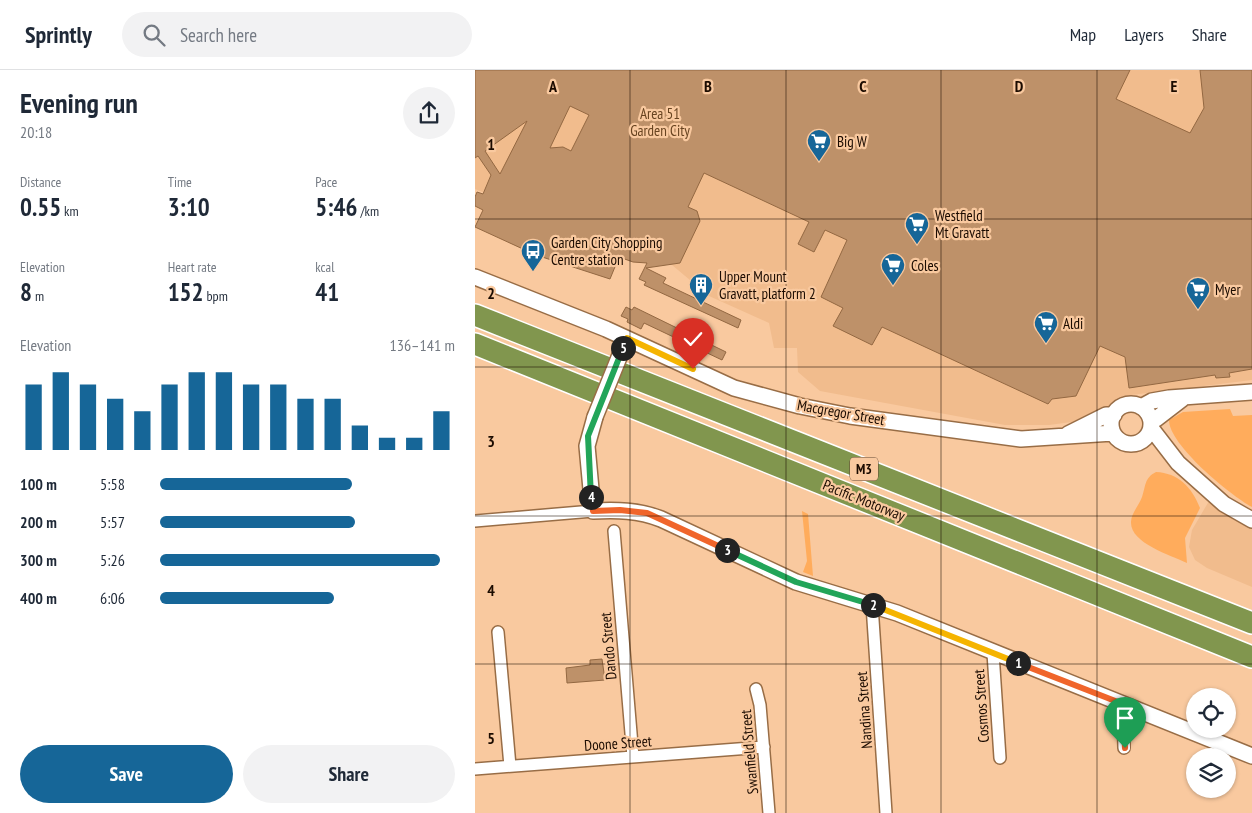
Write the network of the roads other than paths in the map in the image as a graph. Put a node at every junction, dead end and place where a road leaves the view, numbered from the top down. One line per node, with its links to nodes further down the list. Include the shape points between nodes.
1 (475, 277): 3 (street, Macgregor Street)
2 (475, 315): 17 (highway, Pacific Motorway / M3)
3 (627, 338): 11 (street, Macgregor Street, via 734,388 809,408 1021,439); 12 (street, bridge, via 595,417 587,446)
4 (475, 344): 20 (highway, Pacific Motorway / M3)
5 (1252, 392): 6 (street)
6 (1182, 399): 7 (street, via 1152,401); 9 (street, via 1156,419)
7 (1141, 407): 8 (street, via 1123,406); 9 (street, via 1145,410)
8 (1114, 414): 10 (street); 11 (street, Macgregor Street)
9 (1148, 430): 10 (street, via 1127,444); 13 (street, via 1158,450 1166,450 1224,504)
10 (1113, 433): 11 (street, Macgregor Street)
11 (1067, 435)
12 (593, 511): 14 (street); 16 (street, via 647,513 796,582)
13 (1252, 520)
14 (475, 521)
15 (614, 531): 26 (street, Dando Street)
16 (872, 605): 19 (street); 31 (street, Nandina Street)
17 (1252, 623)
18 (499, 632): 28 (street)
19 (993, 652): 22 (street); 27 (street, Cosmos Street)
20 (1252, 658)
21 (756, 689): 23 (street, Swanfield Street)
22 (1123, 704): 24 (street); 25 (street)
23 (763, 746): 26 (street, Doone Street); 30 (street, Swanfield Street)
24 (1125, 748)
25 (1252, 756)
26 (633, 757): 28 (street, Doone Street)
27 (1000, 758)
28 (510, 766): 29 (street, Doone Street)
29 (475, 769)
30 (769, 813)
31 (886, 813)

